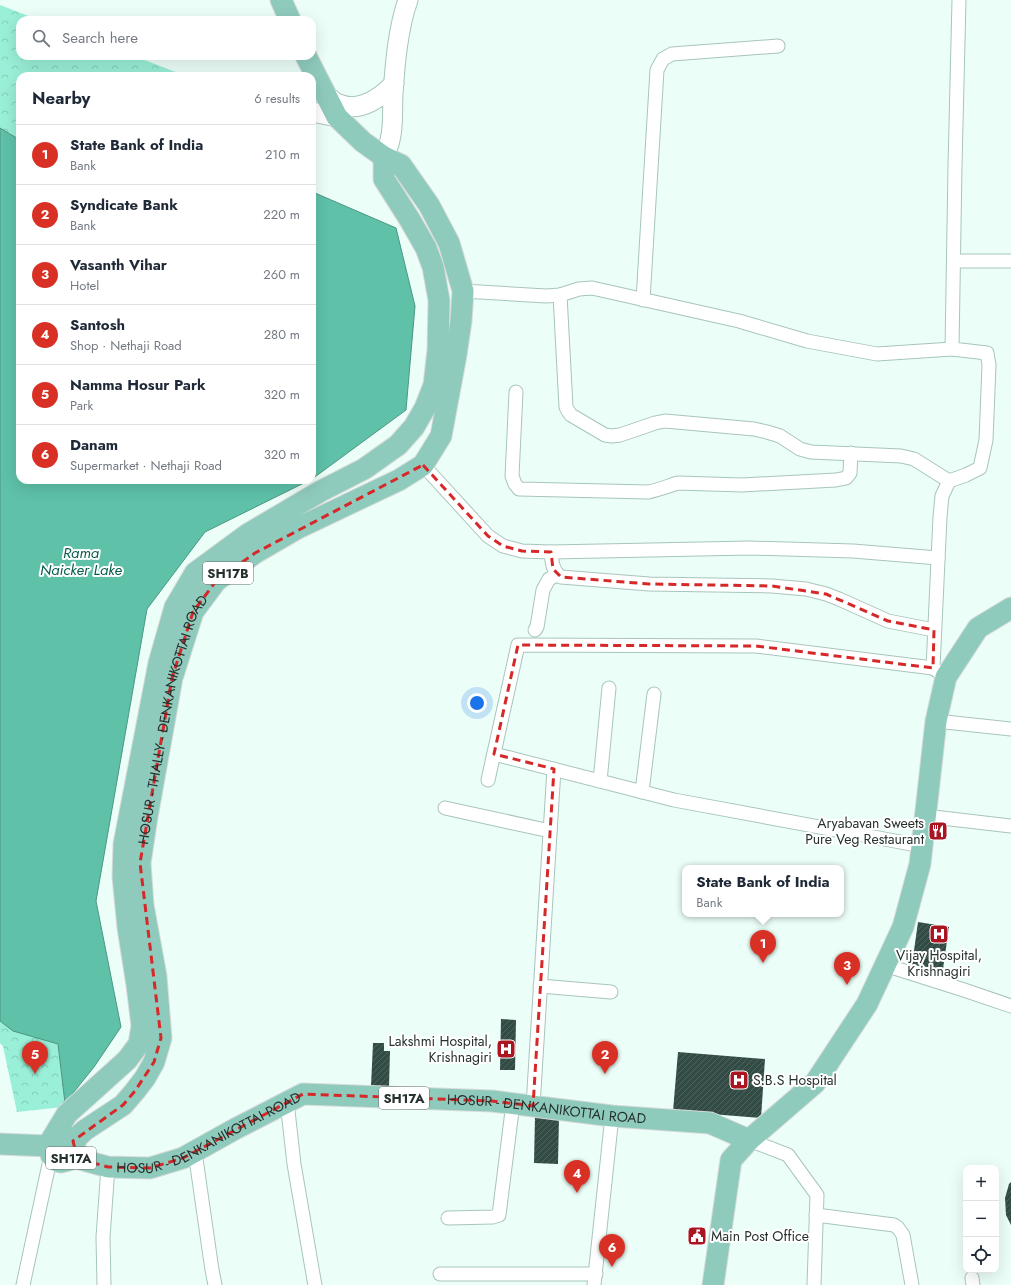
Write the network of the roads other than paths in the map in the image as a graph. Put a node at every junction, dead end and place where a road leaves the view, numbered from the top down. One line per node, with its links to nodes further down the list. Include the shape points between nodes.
1 (281, 0): 4 (main road)
2 (408, 0): 9 (street, via 398,43)
3 (959, 0): 14 (street)
4 (288, 16)
5 (778, 46): 18 (street, via 672,54 663,59 658,70)
6 (308, 60): 7 (main road, HOSUR - THALLY - DENKANIKOTTAI ROAD / SH17B)
7 (314, 72)
8 (316, 76): 10 (main road, HOSUR - THALLY - DENKANIKOTTAI ROAD / SH17B)
9 (394, 84): 10 (street, via 366,105 340,105); 13 (street, via 393,123)
10 (326, 95): 12 (main road, HOSUR - THALLY - DENKANIKOTTAI ROAD / SH17B)
11 (316, 113): 12 (street)
12 (337, 117): 13 (main road, HOSUR - THALLY - DENKANIKOTTAI ROAD / SH17B, via 363,142)
13 (384, 157): 16 (main road, HOSUR - THALLY - DENKANIKOTTAI ROAD / SH17B, via 401,165 429,205 449,243); 54 (main road, HOSUR - THALLY - DENKANIKOTTAI ROAD / SH17B, via 384,179 426,248 433,267 439,300 434,385 414,427 398,446 364,469 314,495 231,546 195,573 175,607 159,663 124,844 122,877 138,985 142,1026 139,1044 127,1060 67,1114)
14 (954, 261): 15 (street); 19 (street)
15 (1011, 261)
16 (463, 291): 17 (street); 22 (main road, HOSUR - THALLY - DENKANIKOTTAI ROAD / SH17B, via 456,355 441,436)
17 (560, 295): 18 (street, via 592,288); 21 (street, via 566,407 571,415 605,435 620,435 665,422 754,429 780,436 800,449 811,452)
18 (643, 300): 19 (street, via 739,321 808,341 877,354)
19 (952, 349): 23 (street, via 987,353 989,373 986,440 980,468)
20 (516, 392): 21 (street, via 512,476 519,489 648,492 678,483 742,485 836,480 846,478 850,473)
21 (851, 453): 23 (street, via 914,459)
22 (423, 465): 24 (street, via 488,536 503,546 522,551); 54 (main road, HOSUR - THALLY - DENKANIKOTTAI ROAD / SH17B, via 399,480 298,528 256,553 216,581 193,612 172,678 140,863 143,905 156,976 161,1038 154,1062 145,1078 123,1105)
23 (949, 481): 25 (street, via 942,496)
24 (551, 552): 25 (street, via 750,548 853,551); 26 (street, via 553,569)
25 (938, 558): 29 (street)
26 (557, 574): 28 (street, via 549,579 543,590); 29 (street, via 561,577 649,584 806,589 839,598 888,621)
27 (1011, 608): 30 (main road, via 978,628)
28 (535, 630)
29 (934, 630): 30 (street)
30 (940, 673): 33 (main road); 35 (street, via 756,646 518,645)
31 (609, 688): 38 (street)
32 (654, 694): 39 (street)
33 (936, 721): 34 (street); 41 (main road)
34 (1011, 729)
35 (494, 754): 36 (street); 37 (street)
36 (554, 769): 38 (street); 43 (street)
37 (488, 780)
38 (600, 781): 39 (street)
39 (642, 792): 44 (street)
40 (445, 808): 43 (street)
41 (926, 816): 42 (street); 44 (main road)
42 (1011, 826)
43 (550, 831): 46 (street)
44 (922, 846): 45 (main road, via 920,864 903,927)
45 (885, 965): 48 (street); 52 (main road, via 867,1004 815,1083)
46 (540, 986): 47 (street); 50 (street)
47 (611, 992)
48 (1011, 1006)
49 (288, 1102): 50 (main road, HOSUR - DENKANIKOTTAI ROAD / SH17A, via 303,1094); 55 (main road, HOSUR - DENKANIKOTTAI ROAD / SH17A); 64 (street, via 294,1164)
50 (523, 1104): 51 (main road, HOSUR - DENKANIKOTTAI ROAD / SH17A); 58 (street, via 499,1214 493,1217)
51 (612, 1116): 52 (main road, HOSUR - DENKANIKOTTAI ROAD / SH17A, via 710,1123); 60 (street)
52 (749, 1140): 57 (street, via 788,1156 817,1195); 65 (main road, via 731,1160)
53 (0, 1144): 54 (main road, HOSUR - DENKANIKOTTAI ROAD / SH17A)
54 (64, 1145): 56 (main road, HOSUR - DENKANIKOTTAI ROAD / SH17A); 61 (street)
55 (195, 1152): 56 (main road, HOSUR - DENKANIKOTTAI ROAD / SH17A, via 150,1168); 63 (street)
56 (108, 1167): 62 (street, via 103,1237)
57 (816, 1215): 66 (street); 67 (street, via 894,1224 903,1235)
58 (448, 1218)
59 (440, 1274): 60 (street)
60 (595, 1279)
61 (23, 1285)
62 (104, 1285)
63 (215, 1285)
64 (316, 1285)
65 (713, 1285)
66 (814, 1285)
67 (912, 1285)

